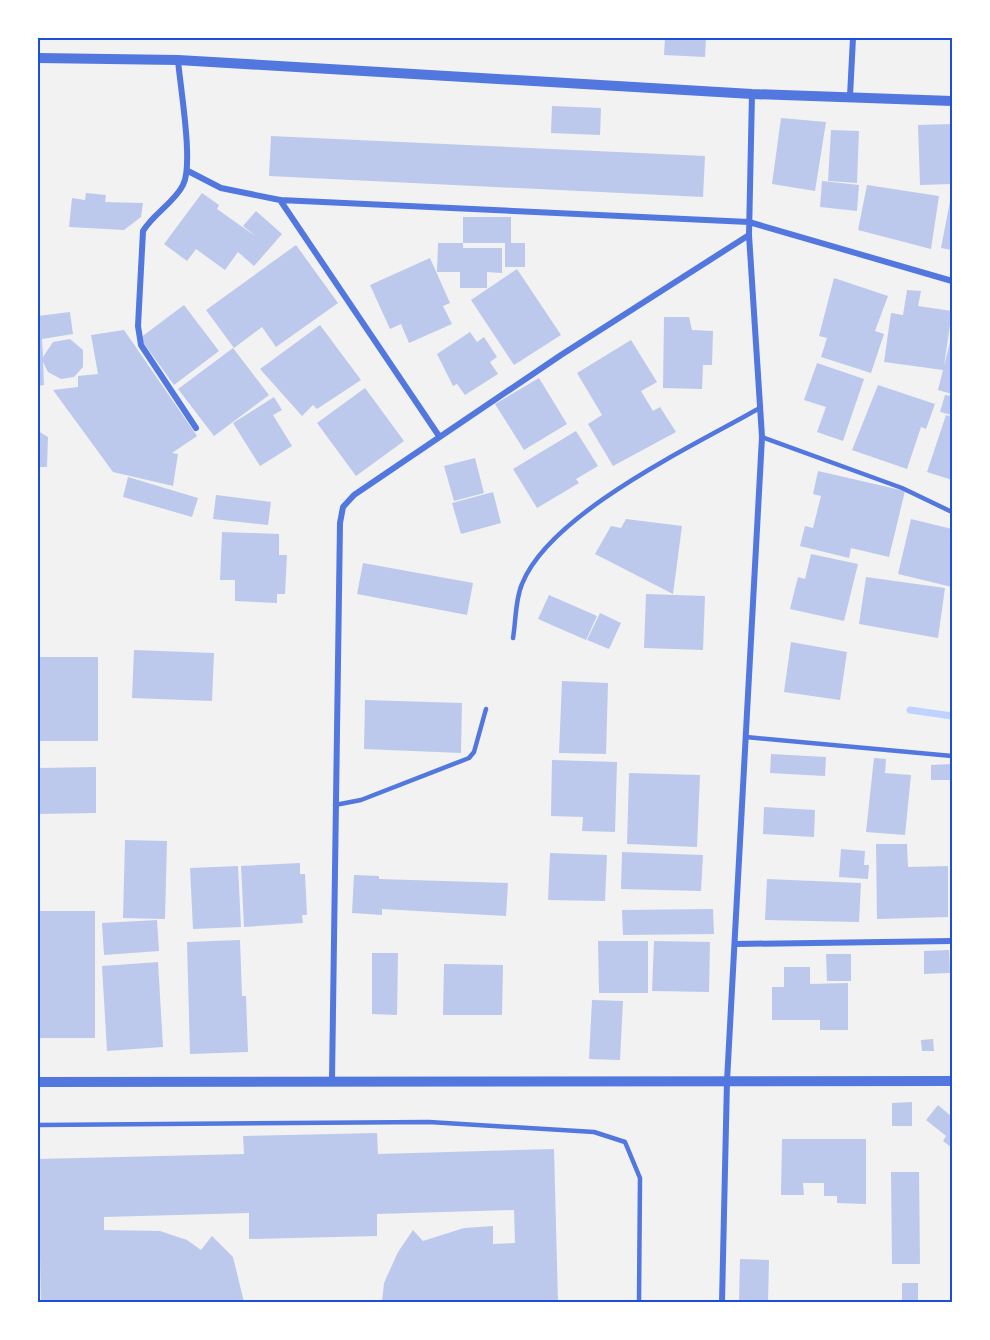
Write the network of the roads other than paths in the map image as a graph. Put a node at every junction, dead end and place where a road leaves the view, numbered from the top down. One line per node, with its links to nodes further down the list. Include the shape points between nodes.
1 (852, 38): 5 (street)
2 (38, 58): 3 (street)
3 (178, 60): 4 (street); 7 (street)
4 (752, 94): 5 (street); 9 (street)
5 (850, 96): 6 (street)
6 (952, 101)
7 (188, 171): 8 (street, via 220,188); 13 (street, via 177,196 151,218 143,231 138,326 141,345)
8 (280, 200): 9 (street); 14 (street)
9 (749, 222): 10 (street); 11 (street)
10 (749, 235): 12 (street); 14 (street)
11 (952, 280)
12 (759, 408): 15 (street); 17 (lane, via 593,504 529,569 521,586)
13 (196, 428)
14 (439, 436): 21 (street, via 354,495 343,507)
15 (762, 437): 16 (lane, via 902,488); 19 (street)
16 (952, 512)
17 (513, 638)
18 (486, 709): 21 (lane, via 469,758 361,800)
19 (746, 737): 20 (lane); 23 (street)
20 (952, 756)
21 (334, 806): 24 (street)
22 (952, 942): 23 (street)
23 (735, 944): 25 (street)
24 (332, 1080): 25 (street); 27 (street)
25 (727, 1081): 26 (street); 30 (street)
26 (952, 1081)
27 (38, 1082)
28 (38, 1125): 29 (lane, via 429,1122 594,1132 624,1142 640,1178)
29 (639, 1302)
30 (722, 1302)

